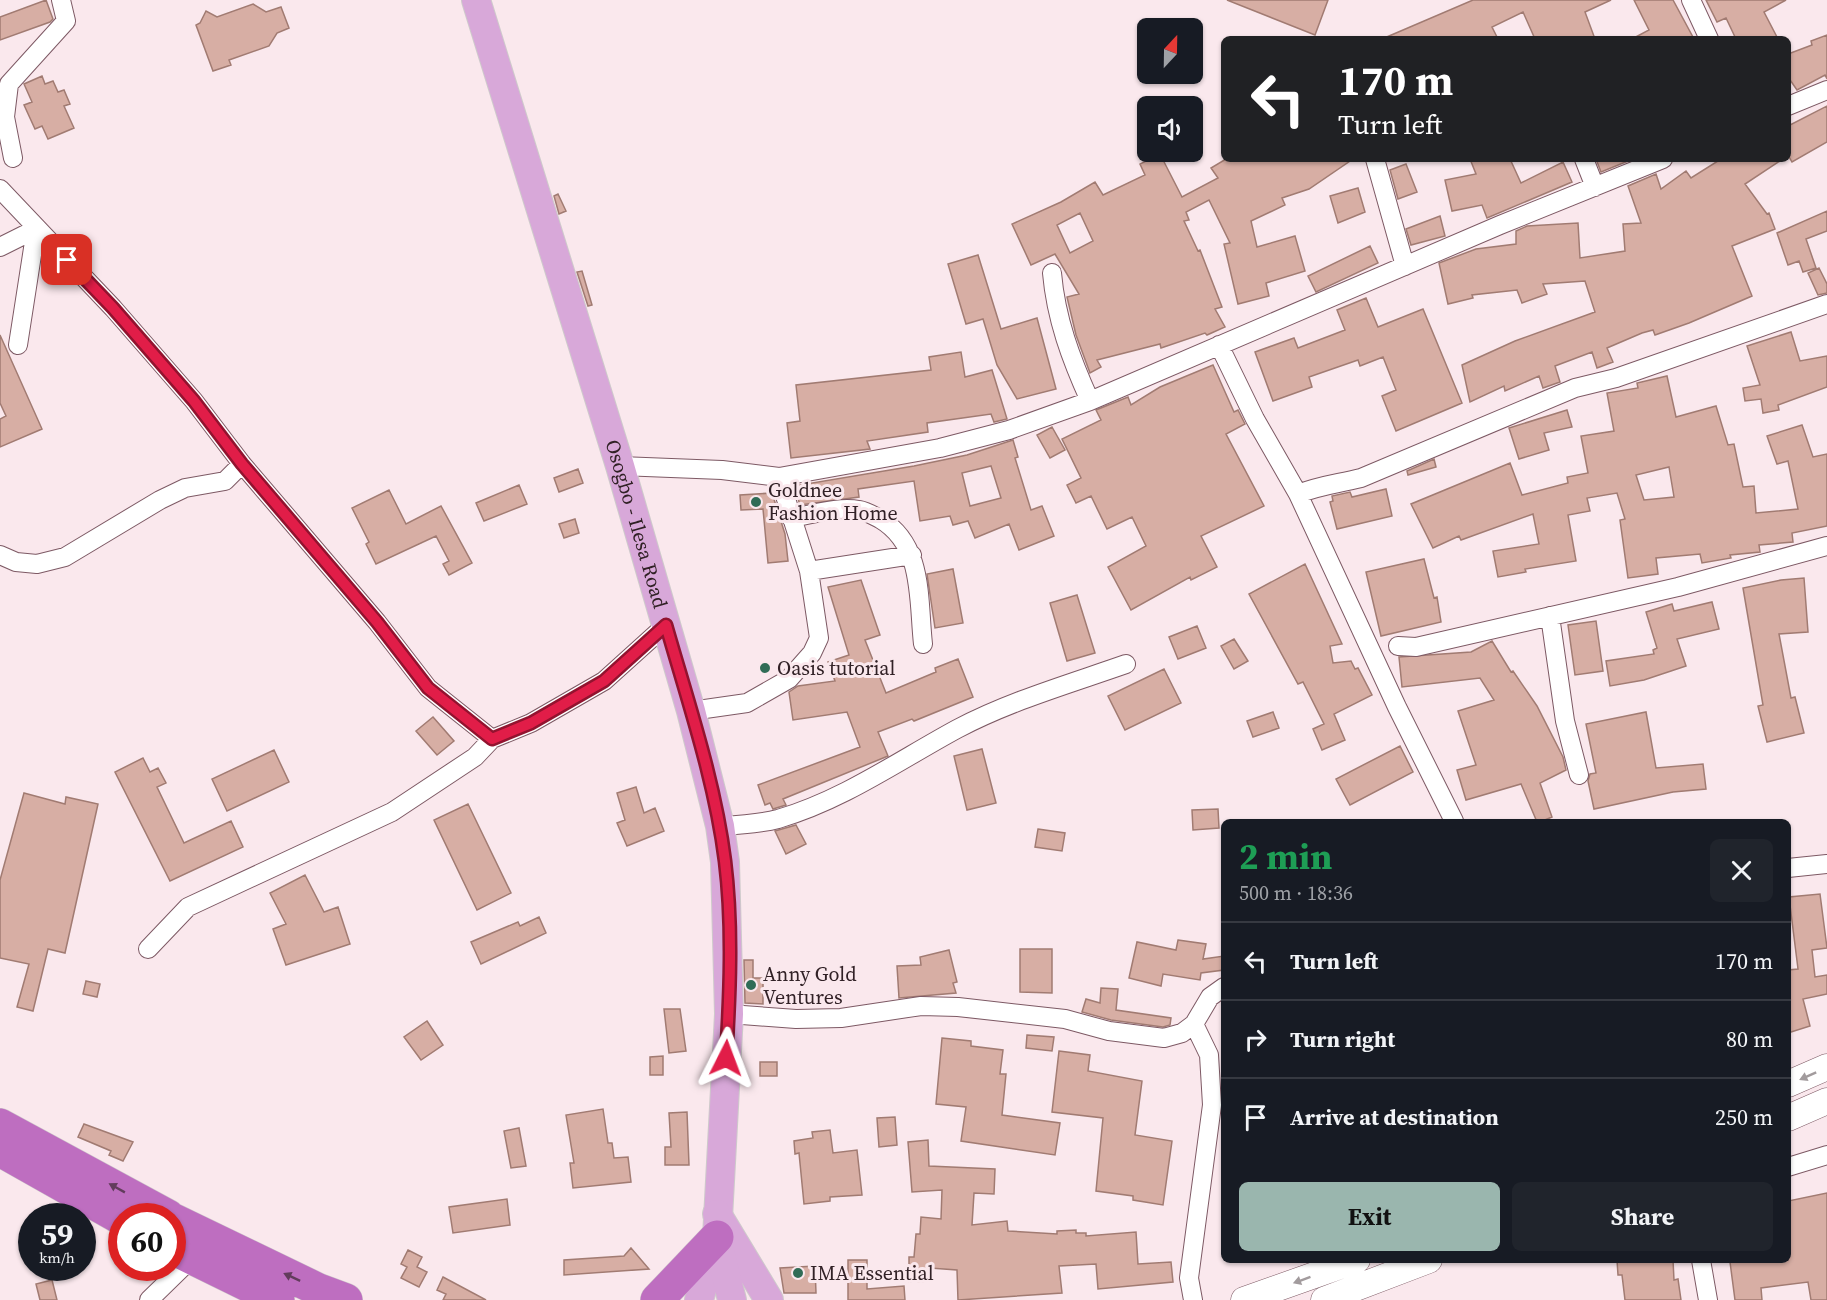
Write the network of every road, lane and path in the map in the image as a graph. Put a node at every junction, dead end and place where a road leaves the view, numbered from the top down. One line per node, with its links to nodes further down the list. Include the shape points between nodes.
1 (61, 0): 7 (street, via 66,21 9,84 5,117)
2 (476, 0): 22 (main road, Osogbo - Ilesa Road)
3 (1691, 0): 4 (street)
4 (1708, 36)
5 (1827, 90): 6 (street)
6 (1791, 105)
7 (13, 158)
8 (1376, 162): 15 (street)
9 (1585, 162): 11 (street)
10 (1656, 162): 11 (street)
11 (1595, 187): 15 (street)
12 (0, 189): 13 (street)
13 (36, 229): 14 (street); 18 (street); 21 (street, via 113,308 194,401)
14 (0, 247)
15 (1405, 266): 19 (street)
16 (1052, 273): 20 (street, via 1055,306 1071,360)
17 (1827, 304): 24 (street, via 1616,378 1575,388 1361,478 1321,484)
18 (18, 345)
19 (1219, 345): 20 (street); 24 (street)
20 (1089, 401): 23 (street, via 1009,430 940,448)
21 (242, 464): 27 (street, via 225,481 185,488 168,496 65,557 37,564 16,562); 36 (street, via 428,688)
22 (620, 466): 23 (street, via 722,470); 31 (main road, Osogbo - Ilesa Road)
23 (779, 477): 25 (street)
24 (1298, 494): 38 (street)
25 (790, 518): 28 (street, via 859,510 895,530); 29 (street)
26 (1827, 546): 30 (street, via 1678,587)
27 (0, 555)
28 (912, 555): 29 (street); 32 (street)
29 (809, 571): 35 (street, via 819,638 805,662 789,679 747,703)
30 (1550, 616): 33 (street, via 1416,647); 37 (street, via 1565,721)
31 (666, 625): 35 (main road, Osogbo - Ilesa Road); 36 (street, via 604,681 531,723)
32 (923, 644)
33 (1398, 646)
34 (1126, 664): 39 (street, via 1014,702 860,784 810,806 777,819)
35 (691, 711): 39 (main road, Osogbo - Ilesa Road)
36 (492, 739): 42 (street, via 475,757 392,812 188,908)
37 (1580, 775)
38 (1453, 819)
39 (720, 826): 44 (main road, Osogbo - Ilesa Road, via 725,862)
40 (1827, 864): 41 (street)
41 (1791, 868)
42 (148, 949)
43 (1221, 989): 45 (street, via 1210,997)
44 (729, 1014): 45 (street, via 842,1018 921,1006 958,1007 1065,1019 1109,1031 1164,1038 1182,1033); 57 (main road, Osogbo - Ilesa Road)
45 (1194, 1024): 71 (street, via 1209,1055 1213,1088 1190,1278)
46 (1827, 1067): 47 (main road, one-way to 47)
47 (1791, 1083)
48 (1827, 1101): 49 (main road)
49 (1791, 1117)
50 (0, 1125): 54 (highway, one-way to 50)
51 (0, 1150): 55 (highway)
52 (1827, 1155): 53 (street)
53 (1791, 1166)
54 (144, 1203)
55 (108, 1211)
56 (186, 1226): 66 (highway, one-way to 56)
57 (717, 1226): 67 (highway); 68 (main road, Osogbo - Ilesa Road); 69 (main road, Osogbo - Ilesa Road); 70 (main road)
58 (186, 1256): 65 (highway)
59 (1349, 1263): 72 (main road, one-way to 72)
60 (1423, 1263): 63 (main road)
61 (1702, 1263): 74 (street)
62 (163, 1281): 64 (street)
63 (1371, 1291): 73 (main road)
64 (149, 1300)
65 (278, 1300)
66 (346, 1300)
67 (657, 1300)
68 (699, 1300)
69 (732, 1300)
70 (769, 1300)
71 (1193, 1300)
72 (1244, 1300)
73 (1324, 1300)
74 (1708, 1300)

